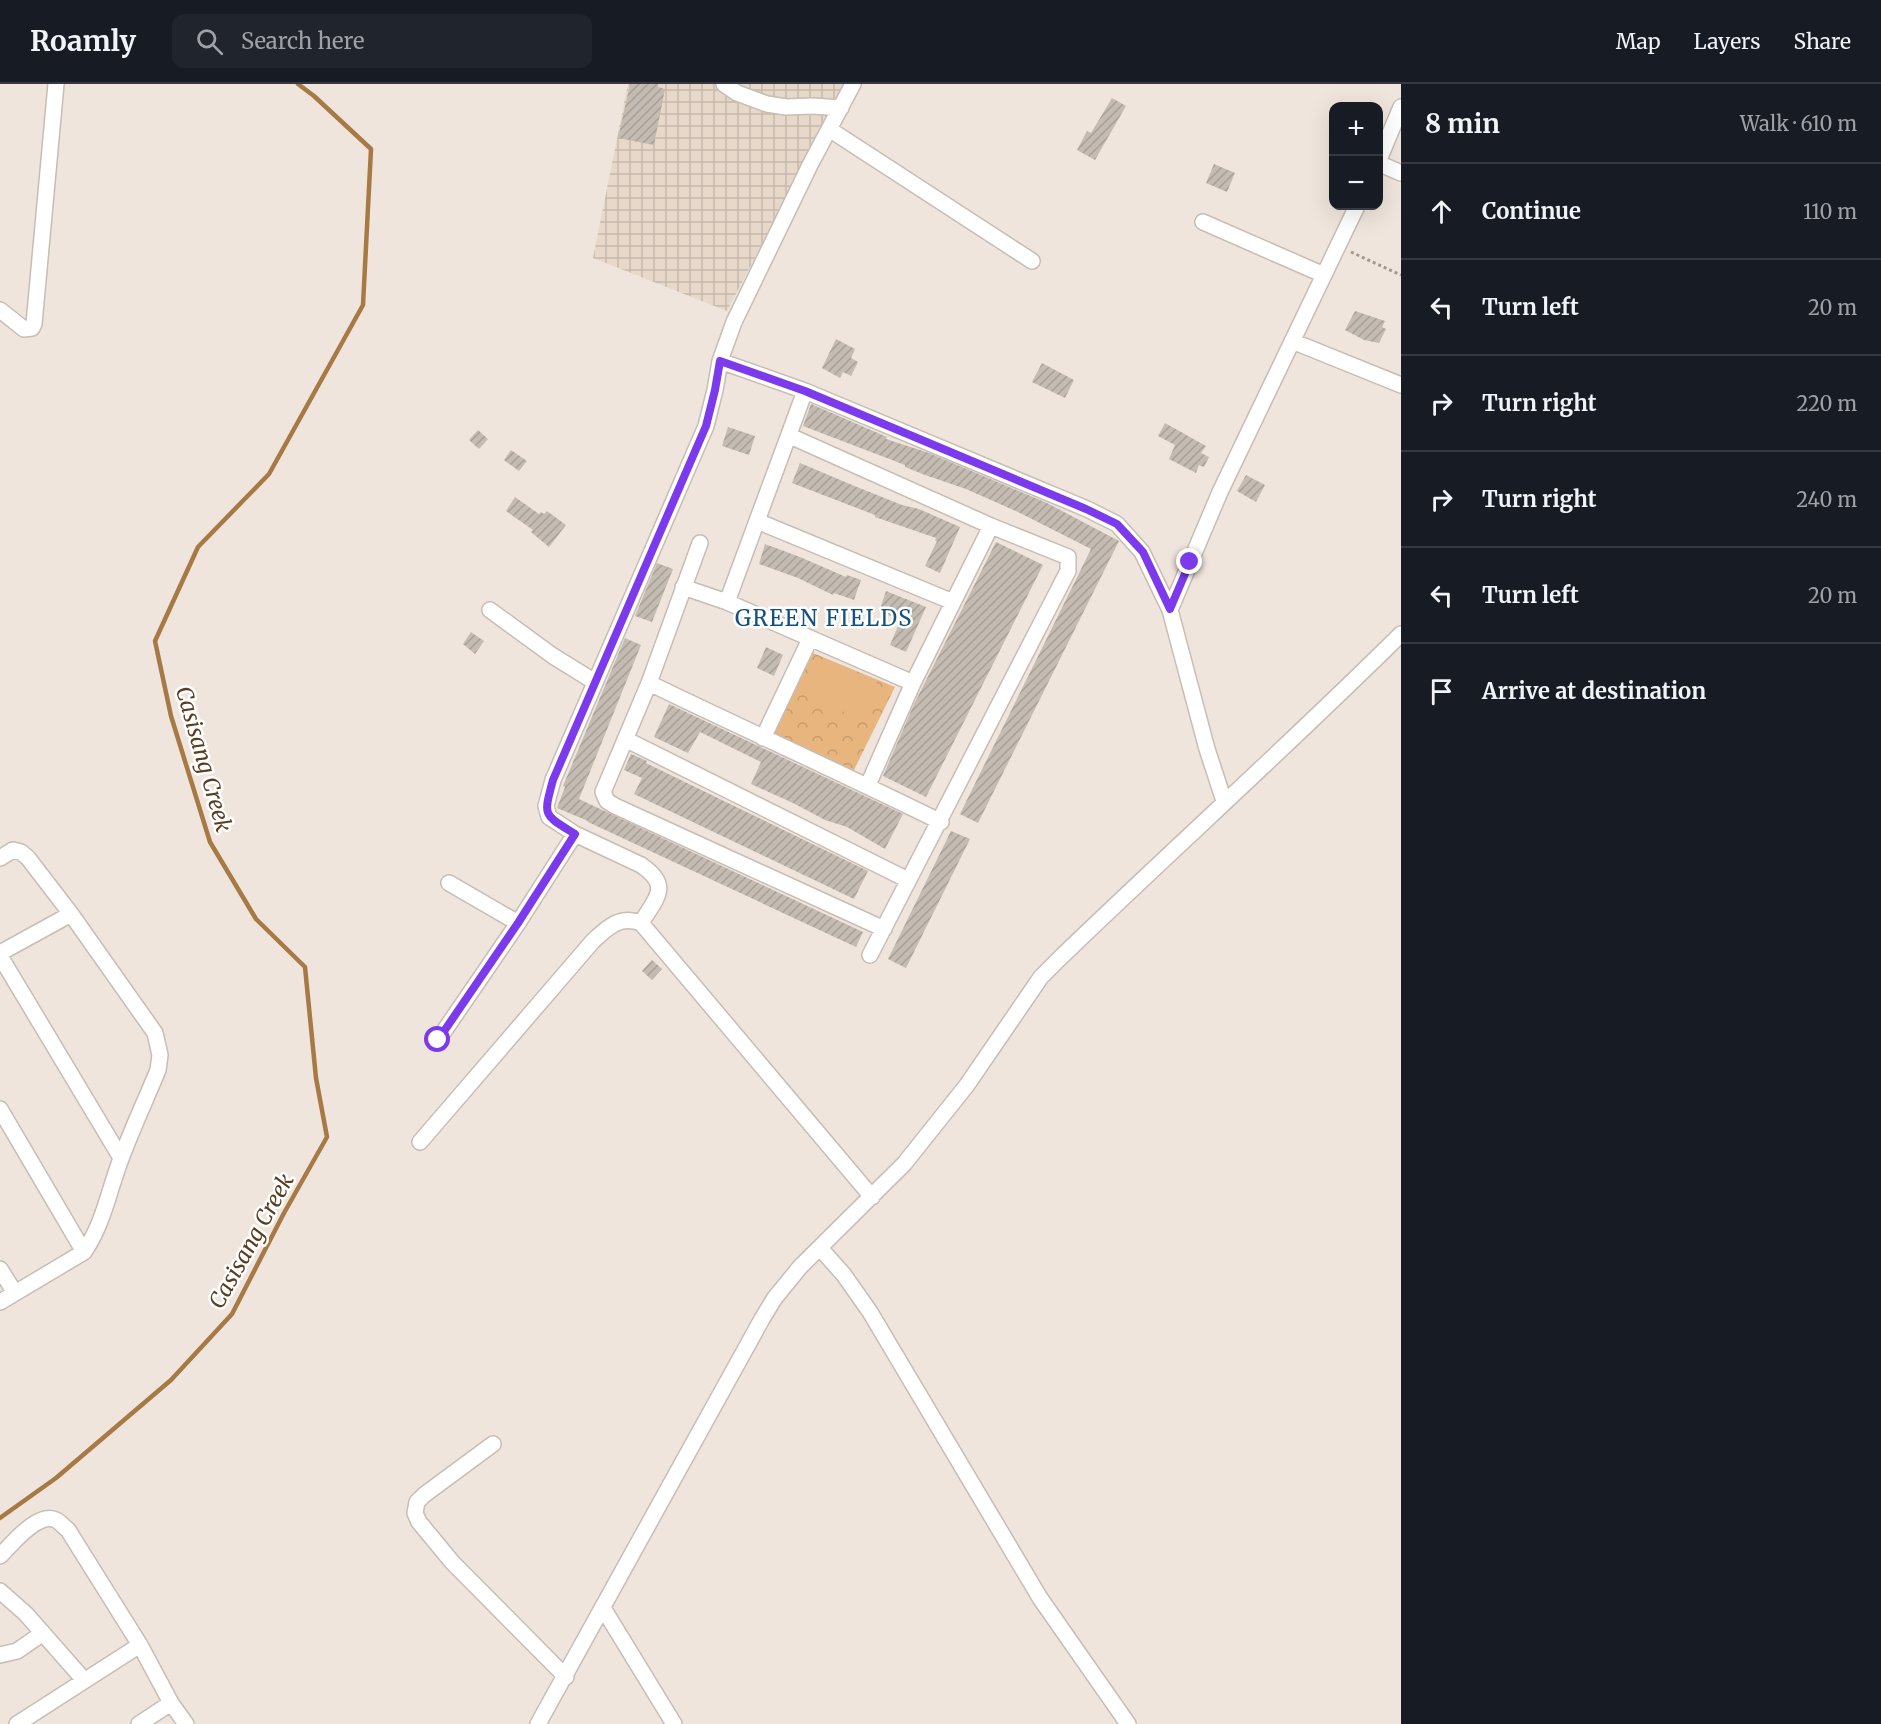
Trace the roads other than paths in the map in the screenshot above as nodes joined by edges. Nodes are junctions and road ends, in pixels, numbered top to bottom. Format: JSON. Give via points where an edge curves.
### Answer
{"nodes":[{"id":1,"x":56,"y":84,"type":"edge"},
{"id":2,"x":724,"y":84,"type":"edge"},
{"id":3,"x":853,"y":84,"type":"edge"},
{"id":4,"x":1401,"y":107,"type":"edge"},
{"id":5,"x":841,"y":108,"type":"junction"},
{"id":6,"x":829,"y":129,"type":"junction"},
{"id":7,"x":1381,"y":156,"type":"edge"},
{"id":8,"x":1383,"y":165,"type":"edge"},
{"id":9,"x":1401,"y":173,"type":"edge"},
{"id":10,"x":1356,"y":210,"type":"edge"},
{"id":11,"x":1203,"y":222,"type":"dead end"},
{"id":12,"x":1032,"y":261,"type":"dead end"},
{"id":13,"x":1324,"y":275,"type":"junction"},
{"id":14,"x":0,"y":310,"type":"edge"},
{"id":15,"x":1292,"y":341,"type":"junction"},
{"id":16,"x":720,"y":361,"type":"junction"},
{"id":17,"x":1401,"y":385,"type":"edge"},
{"id":18,"x":805,"y":391,"type":"junction"},
{"id":19,"x":790,"y":436,"type":"junction"},
{"id":20,"x":757,"y":521,"type":"junction"},
{"id":21,"x":991,"y":526,"type":"junction"},
{"id":22,"x":700,"y":543,"type":"dead end"},
{"id":23,"x":683,"y":587,"type":"junction"},
{"id":24,"x":727,"y":602,"type":"junction"},
{"id":25,"x":953,"y":602,"type":"junction"},
{"id":26,"x":1170,"y":609,"type":"junction"},
{"id":27,"x":490,"y":610,"type":"dead end"},
{"id":28,"x":1401,"y":634,"type":"edge"},
{"id":29,"x":810,"y":639,"type":"junction"},
{"id":30,"x":595,"y":682,"type":"junction"},
{"id":31,"x":649,"y":683,"type":"junction"},
{"id":32,"x":913,"y":683,"type":"junction"},
{"id":33,"x":763,"y":738,"type":"junction"},
{"id":34,"x":625,"y":739,"type":"junction"},
{"id":35,"x":868,"y":785,"type":"junction"},
{"id":36,"x":1224,"y":801,"type":"junction"},
{"id":37,"x":941,"y":822,"type":"junction"},
{"id":38,"x":575,"y":834,"type":"junction"},
{"id":39,"x":0,"y":858,"type":"edge"},
{"id":40,"x":908,"y":880,"type":"junction"},
{"id":41,"x":449,"y":883,"type":"dead end"},
{"id":42,"x":71,"y":914,"type":"junction"},
{"id":43,"x":518,"y":923,"type":"junction"},
{"id":44,"x":641,"y":923,"type":"junction"},
{"id":45,"x":884,"y":929,"type":"junction"},
{"id":46,"x":0,"y":955,"type":"edge"},
{"id":47,"x":870,"y":955,"type":"dead end"},
{"id":48,"x":438,"y":1040,"type":"dead end"},
{"id":49,"x":0,"y":1109,"type":"edge"},
{"id":50,"x":420,"y":1142,"type":"dead end"},
{"id":51,"x":121,"y":1158,"type":"junction"},
{"id":52,"x":872,"y":1197,"type":"junction"},
{"id":53,"x":820,"y":1248,"type":"junction"},
{"id":54,"x":84,"y":1252,"type":"junction"},
{"id":55,"x":0,"y":1269,"type":"edge"},
{"id":56,"x":15,"y":1293,"type":"junction"},
{"id":57,"x":0,"y":1302,"type":"edge"},
{"id":58,"x":493,"y":1444,"type":"dead end"},
{"id":59,"x":0,"y":1556,"type":"edge"},
{"id":60,"x":0,"y":1591,"type":"edge"},
{"id":61,"x":603,"y":1608,"type":"junction"},
{"id":62,"x":43,"y":1633,"type":"junction"},
{"id":63,"x":140,"y":1645,"type":"junction"},
{"id":64,"x":0,"y":1655,"type":"edge"},
{"id":65,"x":566,"y":1677,"type":"junction"},
{"id":66,"x":84,"y":1680,"type":"junction"},
{"id":67,"x":171,"y":1703,"type":"junction"},
{"id":68,"x":17,"y":1724,"type":"edge"},
{"id":69,"x":139,"y":1724,"type":"edge"},
{"id":70,"x":186,"y":1724,"type":"edge"},
{"id":71,"x":538,"y":1724,"type":"edge"},
{"id":72,"x":674,"y":1724,"type":"edge"},
{"id":73,"x":1128,"y":1724,"type":"edge"}],
"edges":[{"from":1,"to":14,"type":"street","via":[[34,324],[24,329]]},
{"from":2,"to":5,"type":"street","via":[[767,104]]},
{"from":3,"to":5,"type":"street"},
{"from":4,"to":7,"type":"street"},
{"from":5,"to":6,"type":"street"},
{"from":6,"to":12,"type":"street"},
{"from":6,"to":16,"type":"street","via":[[752,283]]},
{"from":8,"to":9,"type":"street"},
{"from":10,"to":13,"type":"street"},
{"from":11,"to":13,"type":"street"},
{"from":13,"to":15,"type":"street"},
{"from":15,"to":17,"type":"street"},
{"from":15,"to":26,"type":"street"},
{"from":16,"to":18,"type":"street"},
{"from":16,"to":30,"type":"street","via":[[706,426]]},
{"from":18,"to":19,"type":"street"},
{"from":18,"to":26,"type":"street","via":[[1117,524],[1143,552]]},
{"from":19,"to":20,"type":"street"},
{"from":19,"to":21,"type":"street"},
{"from":20,"to":24,"type":"street"},
{"from":20,"to":25,"type":"street"},
{"from":21,"to":25,"type":"street"},
{"from":21,"to":37,"type":"street","via":[[1068,558],[1068,571]]},
{"from":22,"to":23,"type":"street"},
{"from":23,"to":24,"type":"street"},
{"from":23,"to":31,"type":"street"},
{"from":24,"to":29,"type":"street"},
{"from":25,"to":32,"type":"street"},
{"from":26,"to":36,"type":"street"},
{"from":27,"to":30,"type":"street","via":[[553,657]]},
{"from":28,"to":36,"type":"street"},
{"from":29,"to":32,"type":"street"},
{"from":29,"to":33,"type":"street"},
{"from":30,"to":38,"type":"street","via":[[553,780],[546,806],[549,817]]},
{"from":31,"to":33,"type":"street"},
{"from":31,"to":34,"type":"street"},
{"from":32,"to":35,"type":"street"},
{"from":33,"to":35,"type":"street"},
{"from":34,"to":40,"type":"street"},
{"from":34,"to":45,"type":"street","via":[[603,792],[607,801]]},
{"from":35,"to":37,"type":"street"},
{"from":36,"to":52,"type":"street","via":[[1041,977],[967,1084],[904,1164]]},
{"from":37,"to":40,"type":"street"},
{"from":38,"to":43,"type":"street"},
{"from":38,"to":44,"type":"street","via":[[641,865],[656,878],[660,893]]},
{"from":39,"to":42,"type":"street","via":[[13,850],[21,852]]},
{"from":40,"to":45,"type":"street"},
{"from":41,"to":43,"type":"street"},
{"from":42,"to":46,"type":"street"},
{"from":42,"to":51,"type":"street","via":[[155,1033],[158,1043],[158,1070]]},
{"from":43,"to":48,"type":"street"},
{"from":44,"to":50,"type":"street","via":[[623,920],[593,941]]},
{"from":44,"to":52,"type":"street"},
{"from":45,"to":47,"type":"street"},
{"from":46,"to":51,"type":"street"},
{"from":49,"to":54,"type":"street"},
{"from":51,"to":54,"type":"street","via":[[100,1226]]},
{"from":52,"to":53,"type":"street"},
{"from":53,"to":61,"type":"street","via":[[786,1283],[762,1319]]},
{"from":53,"to":73,"type":"street","via":[[870,1312],[1040,1598]]},
{"from":54,"to":56,"type":"street"},
{"from":55,"to":56,"type":"street"},
{"from":56,"to":57,"type":"street"},
{"from":58,"to":65,"type":"street","via":[[424,1495],[415,1512],[452,1562]]},
{"from":59,"to":63,"type":"street","via":[[30,1527],[45,1518],[56,1520],[68,1530]]},
{"from":60,"to":62,"type":"street"},
{"from":61,"to":65,"type":"street"},
{"from":61,"to":72,"type":"street"},
{"from":62,"to":64,"type":"street","via":[[17,1651]]},
{"from":62,"to":66,"type":"street"},
{"from":63,"to":66,"type":"street"},
{"from":63,"to":67,"type":"street"},
{"from":65,"to":71,"type":"street"},
{"from":66,"to":68,"type":"street"},
{"from":67,"to":69,"type":"street"},
{"from":67,"to":70,"type":"street"}]}
